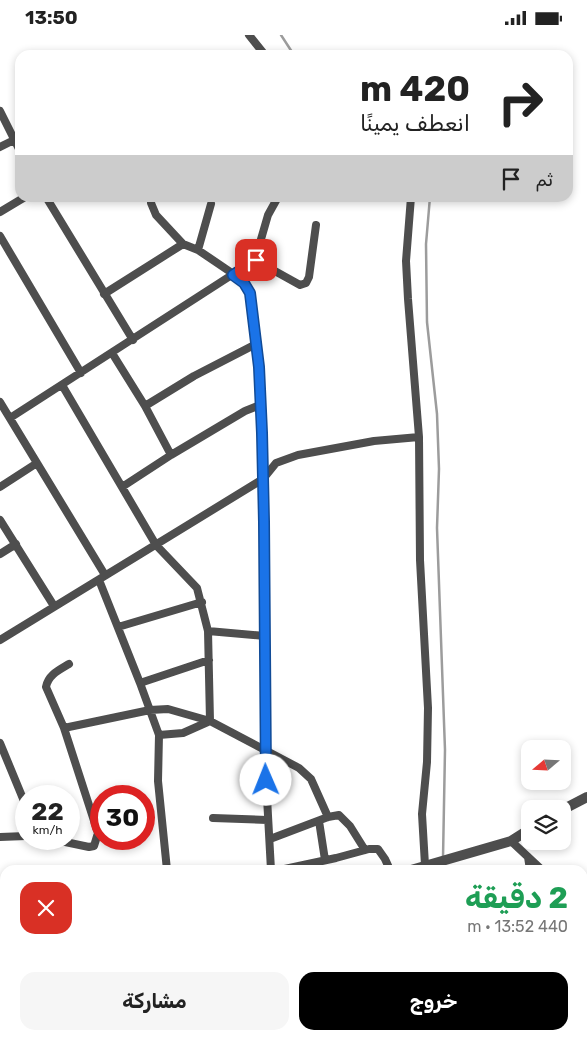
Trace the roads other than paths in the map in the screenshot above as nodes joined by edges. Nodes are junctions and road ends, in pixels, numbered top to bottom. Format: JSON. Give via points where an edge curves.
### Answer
{"nodes":[{"id":1,"x":249,"y":35,"type":"edge"},
{"id":2,"x":261,"y":50,"type":"edge"},
{"id":3,"x":0,"y":111,"type":"edge"},
{"id":4,"x":15,"y":137,"type":"edge"},
{"id":5,"x":15,"y":141,"type":"edge"},
{"id":6,"x":0,"y":147,"type":"edge"},
{"id":7,"x":17,"y":202,"type":"edge"},
{"id":8,"x":49,"y":202,"type":"edge"},
{"id":9,"x":151,"y":202,"type":"edge"},
{"id":10,"x":275,"y":202,"type":"edge"},
{"id":11,"x":411,"y":202,"type":"edge"},
{"id":12,"x":211,"y":204,"type":"dead end"},
{"id":13,"x":0,"y":212,"type":"edge"},
{"id":14,"x":316,"y":225,"type":"dead end"},
{"id":15,"x":0,"y":236,"type":"edge"},
{"id":16,"x":183,"y":244,"type":"junction"},
{"id":17,"x":198,"y":250,"type":"junction"},
{"id":18,"x":256,"y":260,"type":"junction"},
{"id":19,"x":233,"y":275,"type":"junction"},
{"id":20,"x":104,"y":294,"type":"junction"},
{"id":21,"x":132,"y":340,"type":"junction"},
{"id":22,"x":256,"y":344,"type":"junction"},
{"id":23,"x":112,"y":353,"type":"junction"},
{"id":24,"x":81,"y":373,"type":"junction"},
{"id":25,"x":62,"y":385,"type":"junction"},
{"id":26,"x":0,"y":402,"type":"edge"},
{"id":27,"x":145,"y":405,"type":"junction"},
{"id":28,"x":260,"y":405,"type":"junction"},
{"id":29,"x":10,"y":418,"type":"junction"},
{"id":30,"x":419,"y":437,"type":"junction"},
{"id":31,"x":171,"y":455,"type":"junction"},
{"id":32,"x":38,"y":463,"type":"junction"},
{"id":33,"x":263,"y":479,"type":"junction"},
{"id":34,"x":0,"y":487,"type":"edge"},
{"id":35,"x":122,"y":487,"type":"junction"},
{"id":36,"x":0,"y":520,"type":"edge"},
{"id":37,"x":16,"y":544,"type":"junction"},
{"id":38,"x":156,"y":545,"type":"junction"},
{"id":39,"x":0,"y":554,"type":"edge"},
{"id":40,"x":102,"y":577,"type":"junction"},
{"id":41,"x":202,"y":602,"type":"junction"},
{"id":42,"x":54,"y":606,"type":"junction"},
{"id":43,"x":118,"y":627,"type":"junction"},
{"id":44,"x":208,"y":631,"type":"junction"},
{"id":45,"x":265,"y":636,"type":"junction"},
{"id":46,"x":0,"y":640,"type":"edge"},
{"id":47,"x":209,"y":659,"type":"junction"},
{"id":48,"x":69,"y":664,"type":"dead end"},
{"id":49,"x":140,"y":683,"type":"junction"},
{"id":50,"x":150,"y":709,"type":"junction"},
{"id":51,"x":210,"y":721,"type":"junction"},
{"id":52,"x":64,"y":728,"type":"junction"},
{"id":53,"x":159,"y":735,"type":"junction"},
{"id":54,"x":0,"y":743,"type":"edge"},
{"id":55,"x":265,"y":749,"type":"junction"},
{"id":56,"x":17,"y":785,"type":"edge"},
{"id":57,"x":587,"y":797,"type":"edge"},
{"id":58,"x":571,"y":805,"type":"edge"},
{"id":59,"x":328,"y":817,"type":"junction"},
{"id":60,"x":213,"y":818,"type":"dead end"},
{"id":61,"x":267,"y":820,"type":"junction"},
{"id":62,"x":319,"y":821,"type":"junction"},
{"id":63,"x":521,"y":835,"type":"edge"},
{"id":64,"x":15,"y":836,"type":"edge"},
{"id":65,"x":0,"y":837,"type":"edge"},
{"id":66,"x":270,"y":839,"type":"junction"},
{"id":67,"x":511,"y":841,"type":"junction"},
{"id":68,"x":80,"y":845,"type":"edge"},
{"id":69,"x":365,"y":850,"type":"junction"},
{"id":70,"x":528,"y":857,"type":"junction"},
{"id":71,"x":325,"y":860,"type":"junction"},
{"id":72,"x":166,"y":865,"type":"edge"},
{"id":73,"x":270,"y":865,"type":"edge"},
{"id":74,"x":302,"y":865,"type":"edge"},
{"id":75,"x":388,"y":865,"type":"edge"},
{"id":76,"x":422,"y":865,"type":"edge"},
{"id":77,"x":428,"y":865,"type":"edge"},
{"id":78,"x":529,"y":865,"type":"edge"},
{"id":79,"x":537,"y":865,"type":"edge"}],
"edges":[{"from":1,"to":2,"type":"street"},
{"from":3,"to":4,"type":"street"},
{"from":5,"to":6,"type":"street"},
{"from":7,"to":13,"type":"street"},
{"from":8,"to":20,"type":"street"},
{"from":9,"to":16,"type":"street","via":[[156,215]]},
{"from":10,"to":18,"type":"street","via":[[268,215]]},
{"from":11,"to":30,"type":"street","via":[[406,261]]},
{"from":12,"to":17,"type":"street"},
{"from":14,"to":18,"type":"street","via":[[310,277],[306,283],[300,285],[291,281]]},
{"from":15,"to":24,"type":"street"},
{"from":16,"to":17,"type":"street"},
{"from":16,"to":20,"type":"street"},
{"from":17,"to":19,"type":"street"},
{"from":18,"to":19,"type":"street"},
{"from":19,"to":21,"type":"street"},
{"from":19,"to":22,"type":"street","via":[[244,283],[250,293]]},
{"from":20,"to":21,"type":"street"},
{"from":21,"to":23,"type":"street"},
{"from":22,"to":27,"type":"street"},
{"from":22,"to":28,"type":"street"},
{"from":23,"to":24,"type":"street"},
{"from":23,"to":27,"type":"street"},
{"from":24,"to":25,"type":"street"},
{"from":25,"to":29,"type":"street"},
{"from":25,"to":35,"type":"street"},
{"from":26,"to":29,"type":"street"},
{"from":27,"to":31,"type":"street"},
{"from":28,"to":31,"type":"street"},
{"from":28,"to":33,"type":"street"},
{"from":29,"to":32,"type":"street"},
{"from":30,"to":33,"type":"street","via":[[374,441],[298,455],[276,463]]},
{"from":30,"to":76,"type":"street","via":[[420,560],[428,708]]},
{"from":31,"to":35,"type":"street"},
{"from":32,"to":34,"type":"street"},
{"from":32,"to":40,"type":"street"},
{"from":33,"to":38,"type":"street"},
{"from":33,"to":45,"type":"street"},
{"from":35,"to":38,"type":"street"},
{"from":36,"to":37,"type":"street"},
{"from":37,"to":39,"type":"street"},
{"from":37,"to":42,"type":"street"},
{"from":38,"to":40,"type":"street"},
{"from":38,"to":41,"type":"street","via":[[198,588]]},
{"from":40,"to":42,"type":"street"},
{"from":40,"to":43,"type":"street"},
{"from":41,"to":43,"type":"street"},
{"from":41,"to":44,"type":"street"},
{"from":42,"to":46,"type":"street"},
{"from":43,"to":49,"type":"street"},
{"from":44,"to":45,"type":"street"},
{"from":44,"to":47,"type":"street"},
{"from":45,"to":55,"type":"street"},
{"from":47,"to":49,"type":"street"},
{"from":47,"to":51,"type":"street"},
{"from":48,"to":52,"type":"street","via":[[51,676],[46,687]]},
{"from":49,"to":50,"type":"street"},
{"from":50,"to":51,"type":"street","via":[[168,709]]},
{"from":50,"to":52,"type":"street"},
{"from":50,"to":53,"type":"street"},
{"from":51,"to":53,"type":"street","via":[[183,733]]},
{"from":51,"to":55,"type":"street"},
{"from":52,"to":68,"type":"street","via":[[98,833],[94,846]]},
{"from":53,"to":72,"type":"street","via":[[158,781]]},
{"from":54,"to":56,"type":"street"},
{"from":55,"to":59,"type":"street","via":[[299,768],[311,779]]},
{"from":55,"to":61,"type":"street"},
{"from":57,"to":58,"type":"street"},
{"from":59,"to":62,"type":"street"},
{"from":59,"to":69,"type":"street","via":[[339,815],[344,819]]},
{"from":60,"to":61,"type":"street"},
{"from":61,"to":66,"type":"street"},
{"from":62,"to":66,"type":"street"},
{"from":62,"to":71,"type":"street"},
{"from":63,"to":67,"type":"street"},
{"from":64,"to":65,"type":"street"},
{"from":66,"to":73,"type":"street"},
{"from":67,"to":70,"type":"street"},
{"from":67,"to":77,"type":"street"},
{"from":69,"to":71,"type":"street"},
{"from":69,"to":75,"type":"street","via":[[378,849]]},
{"from":70,"to":78,"type":"street"},
{"from":70,"to":79,"type":"street"},
{"from":71,"to":74,"type":"street"}]}
